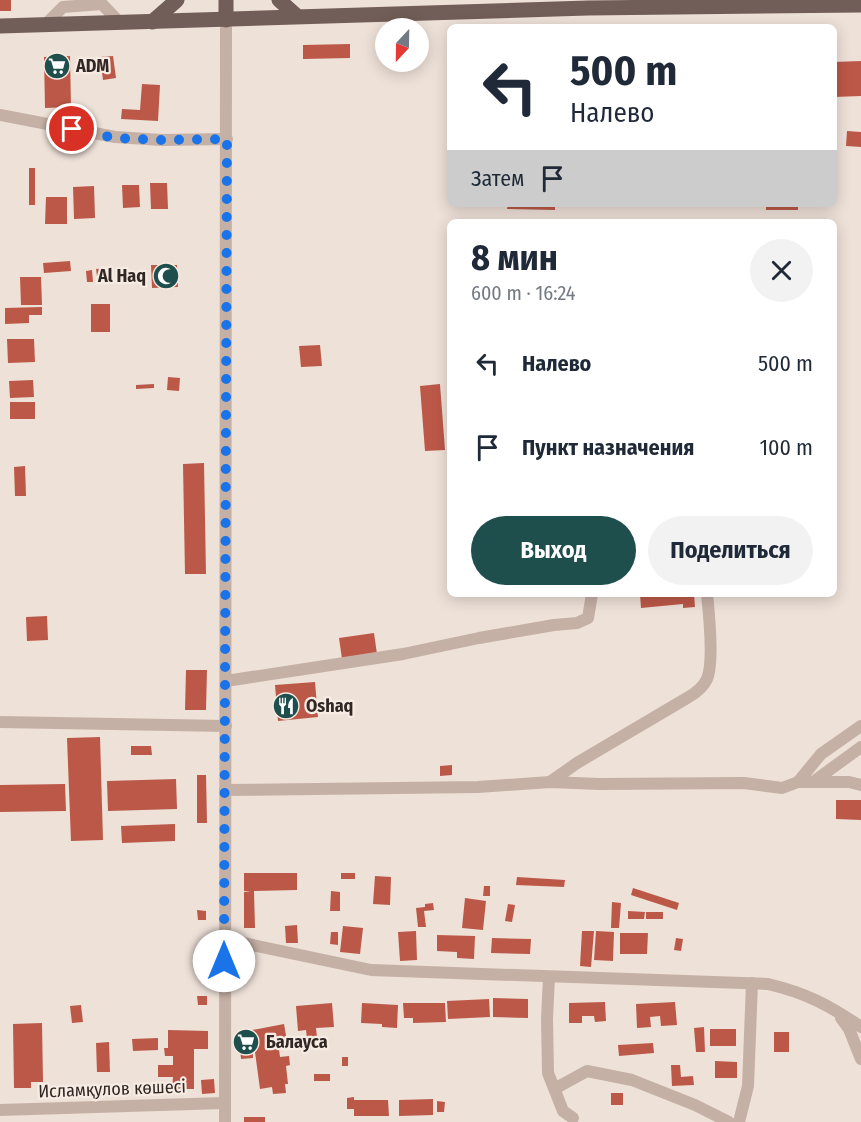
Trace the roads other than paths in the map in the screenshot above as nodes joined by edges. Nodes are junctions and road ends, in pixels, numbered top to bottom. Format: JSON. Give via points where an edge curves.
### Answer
{"nodes":[{"id":1,"x":177,"y":0,"type":"edge"},
{"id":2,"x":226,"y":0,"type":"edge"},
{"id":3,"x":279,"y":0,"type":"edge"},
{"id":4,"x":861,"y":5,"type":"edge"},
{"id":5,"x":297,"y":16,"type":"junction"},
{"id":6,"x":226,"y":20,"type":"junction"},
{"id":7,"x":152,"y":22,"type":"junction"},
{"id":8,"x":0,"y":26,"type":"edge"},
{"id":9,"x":0,"y":115,"type":"edge"},
{"id":10,"x":227,"y":139,"type":"junction"},
{"id":11,"x":592,"y":597,"type":"edge"},
{"id":12,"x":707,"y":597,"type":"edge"},
{"id":13,"x":226,"y":681,"type":"junction"},
{"id":14,"x":0,"y":722,"type":"edge"},
{"id":15,"x":226,"y":726,"type":"junction"},
{"id":16,"x":861,"y":726,"type":"edge"},
{"id":17,"x":861,"y":747,"type":"edge"},
{"id":18,"x":550,"y":782,"type":"junction"},
{"id":19,"x":798,"y":782,"type":"junction"},
{"id":20,"x":813,"y":782,"type":"junction"},
{"id":21,"x":861,"y":785,"type":"edge"},
{"id":22,"x":225,"y":790,"type":"junction"},
{"id":23,"x":224,"y":939,"type":"junction"},
{"id":24,"x":549,"y":977,"type":"junction"},
{"id":25,"x":752,"y":983,"type":"junction"},
{"id":26,"x":832,"y":1008,"type":"junction"},
{"id":27,"x":861,"y":1027,"type":"edge"},
{"id":28,"x":861,"y":1059,"type":"edge"},
{"id":29,"x":556,"y":1088,"type":"junction"},
{"id":30,"x":224,"y":1103,"type":"junction"},
{"id":31,"x":0,"y":1110,"type":"edge"},
{"id":32,"x":573,"y":1118,"type":"dead end"},
{"id":33,"x":225,"y":1122,"type":"edge"},
{"id":34,"x":729,"y":1122,"type":"edge"},
{"id":35,"x":739,"y":1122,"type":"edge"}],
"edges":[{"from":1,"to":7,"type":"main road"},
{"from":2,"to":6,"type":"main road"},
{"from":3,"to":5,"type":"main road"},
{"from":4,"to":5,"type":"main road"},
{"from":5,"to":6,"type":"main road"},
{"from":6,"to":7,"type":"main road"},
{"from":6,"to":10,"type":"street"},
{"from":7,"to":8,"type":"main road"},
{"from":9,"to":10,"type":"street","via":[[115,138]]},
{"from":10,"to":13,"type":"street"},
{"from":11,"to":13,"type":"street","via":[[588,618],[577,623]]},
{"from":12,"to":18,"type":"street","via":[[711,665],[701,688]]},
{"from":13,"to":15,"type":"street"},
{"from":14,"to":15,"type":"street"},
{"from":15,"to":22,"type":"street"},
{"from":16,"to":19,"type":"street","via":[[821,754]]},
{"from":17,"to":20,"type":"street"},
{"from":18,"to":19,"type":"street","via":[[744,783],[782,788]]},
{"from":18,"to":22,"type":"street","via":[[478,787]]},
{"from":19,"to":20,"type":"street"},
{"from":20,"to":21,"type":"street"},
{"from":22,"to":23,"type":"street"},
{"from":23,"to":24,"type":"street","via":[[371,970]]},
{"from":23,"to":30,"type":"street"},
{"from":24,"to":25,"type":"street"},
{"from":24,"to":29,"type":"street","via":[[548,1073]]},
{"from":25,"to":26,"type":"street","via":[[798,992]]},
{"from":25,"to":35,"type":"street","via":[[748,1086]]},
{"from":26,"to":27,"type":"street"},
{"from":26,"to":28,"type":"street","via":[[849,1029]]},
{"from":29,"to":32,"type":"street","via":[[564,1111]]},
{"from":29,"to":34,"type":"street","via":[[587,1071],[632,1080]]},
{"from":30,"to":31,"type":"street","name":"Исламқулов көшесі"},
{"from":30,"to":33,"type":"street"}]}
